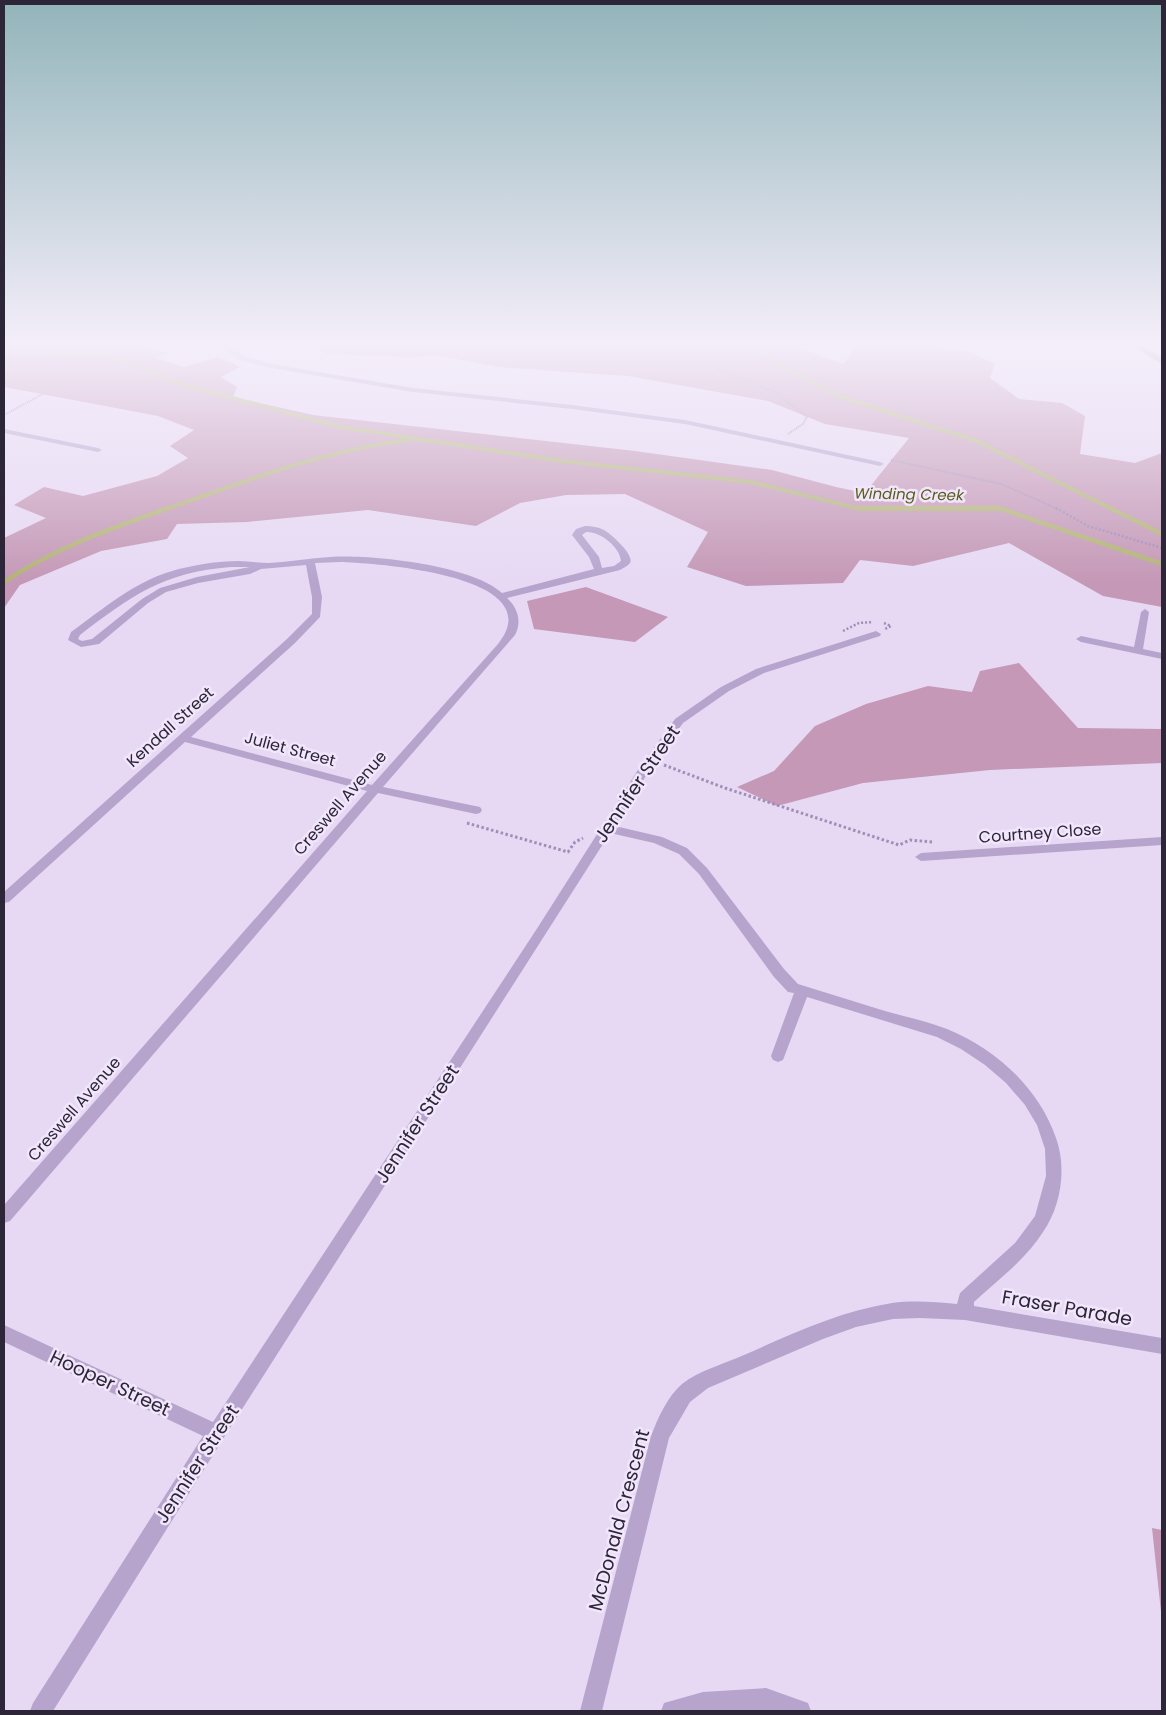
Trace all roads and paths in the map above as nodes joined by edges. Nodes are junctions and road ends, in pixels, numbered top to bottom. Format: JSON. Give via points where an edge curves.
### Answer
{"nodes":[{"id":1,"x":690,"y":423,"type":"edge"},
{"id":2,"x":804,"y":423,"type":"edge"},
{"id":3,"x":4,"y":431,"type":"edge"},
{"id":4,"x":786,"y":436,"type":"dead end"},
{"id":5,"x":98,"y":450,"type":"dead end"},
{"id":6,"x":888,"y":459,"type":"dead end"},
{"id":7,"x":880,"y":464,"type":"dead end"},
{"id":8,"x":1162,"y":548,"type":"edge"},
{"id":9,"x":310,"y":561,"type":"junction"},
{"id":10,"x":260,"y":566,"type":"junction"},
{"id":11,"x":599,"y":571,"type":"junction"},
{"id":12,"x":502,"y":596,"type":"junction"},
{"id":13,"x":1145,"y":612,"type":"dead end"},
{"id":14,"x":876,"y":634,"type":"dead end"},
{"id":15,"x":1081,"y":638,"type":"dead end"},
{"id":16,"x":1138,"y":651,"type":"junction"},
{"id":17,"x":1162,"y":656,"type":"edge"},
{"id":18,"x":182,"y":738,"type":"junction"},
{"id":19,"x":668,"y":759,"type":"dead end"},
{"id":20,"x":651,"y":760,"type":"junction"},
{"id":21,"x":664,"y":765,"type":"junction"},
{"id":22,"x":375,"y":789,"type":"junction"},
{"id":23,"x":476,"y":810,"type":"dead end"},
{"id":24,"x":461,"y":821,"type":"dead end"},
{"id":25,"x":607,"y":828,"type":"junction"},
{"id":26,"x":584,"y":837,"type":"dead end"},
{"id":27,"x":1162,"y":841,"type":"edge"},
{"id":28,"x":935,"y":843,"type":"dead end"},
{"id":29,"x":921,"y":857,"type":"dead end"},
{"id":30,"x":6,"y":894,"type":"edge"},
{"id":31,"x":802,"y":991,"type":"junction"},
{"id":32,"x":778,"y":1056,"type":"dead end"},
{"id":33,"x":4,"y":1216,"type":"edge"},
{"id":34,"x":965,"y":1312,"type":"junction"},
{"id":35,"x":4,"y":1332,"type":"edge"},
{"id":36,"x":1162,"y":1346,"type":"edge"},
{"id":37,"x":216,"y":1433,"type":"junction"},
{"id":38,"x":41,"y":1711,"type":"edge"},
{"id":39,"x":591,"y":1711,"type":"edge"},
{"id":40,"x":672,"y":1711,"type":"edge"},
{"id":41,"x":800,"y":1711,"type":"edge"}],
"edges":[{"from":1,"to":7,"type":"street"},
{"from":2,"to":4,"type":"path"},
{"from":3,"to":5,"type":"street"},
{"from":6,"to":8,"type":"path","via":[[1001,484],[1051,505],[1088,526]]},
{"from":9,"to":10,"type":"street"},
{"from":9,"to":12,"type":"street","via":[[370,560],[405,564],[450,573]]},
{"from":9,"to":18,"type":"street","name":"Kendall Street","via":[[317,615]]},
{"from":10,"to":10,"type":"street","via":[[163,590],[145,600],[95,642],[81,644],[73,640],[75,634],[98,617],[156,580],[193,569]]},
{"from":11,"to":11,"type":"street","via":[[594,557],[577,535],[581,530],[600,530],[626,557],[626,562],[617,568]]},
{"from":11,"to":12,"type":"street"},
{"from":12,"to":22,"type":"street","name":"Creswell Avenue","via":[[516,624],[510,636]]},
{"from":13,"to":16,"type":"lane"},
{"from":14,"to":20,"type":"street","name":"Jennifer Street","via":[[760,672],[725,689],[679,721]]},
{"from":15,"to":16,"type":"lane"},
{"from":16,"to":17,"type":"lane"},
{"from":18,"to":22,"type":"street","name":"Juliet Street"},
{"from":18,"to":30,"type":"street","name":"Kendall Street"},
{"from":19,"to":21,"type":"path"},
{"from":20,"to":21,"type":"path"},
{"from":20,"to":25,"type":"street","name":"Jennifer Street"},
{"from":21,"to":28,"type":"path","via":[[899,845],[915,839]]},
{"from":22,"to":23,"type":"street","name":"Juliet Street"},
{"from":22,"to":33,"type":"street","name":"Creswell Avenue"},
{"from":24,"to":26,"type":"path","via":[[568,852],[575,842]]},
{"from":25,"to":31,"type":"street","via":[[658,840],[683,851],[702,871],[779,973],[792,988]]},
{"from":25,"to":37,"type":"street","name":"Jennifer Street"},
{"from":27,"to":29,"type":"street","name":"Courtney Close"},
{"from":31,"to":32,"type":"street"},
{"from":31,"to":34,"type":"street","via":[[961,1041],[1014,1080],[1043,1121],[1051,1139],[1054,1164],[1054,1180],[1045,1210],[1038,1227],[966,1298]]},
{"from":34,"to":36,"type":"street","name":"Fraser Parade"},
{"from":34,"to":39,"type":"street","name":"McDonald Crescent","via":[[900,1311],[847,1321],[741,1365],[688,1392],[660,1436]]},
{"from":35,"to":37,"type":"street","name":"Hooper Street"},
{"from":37,"to":38,"type":"street","name":"Jennifer Street"},
{"from":40,"to":41,"type":"street","via":[[702,1703],[766,1699]]}]}
